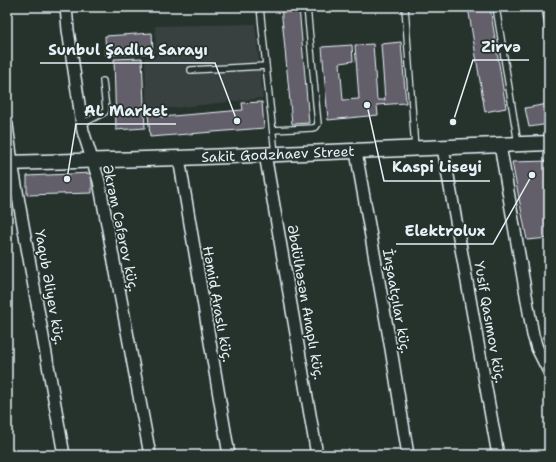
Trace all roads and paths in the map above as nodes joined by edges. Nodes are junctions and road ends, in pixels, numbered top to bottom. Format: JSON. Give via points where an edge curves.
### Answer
{"nodes":[{"id":1,"x":66,"y":7,"type":"edge"},
{"id":2,"x":260,"y":7,"type":"edge"},
{"id":3,"x":308,"y":7,"type":"edge"},
{"id":4,"x":405,"y":7,"type":"edge"},
{"id":5,"x":496,"y":7,"type":"edge"},
{"id":6,"x":545,"y":7,"type":"edge"},
{"id":7,"x":549,"y":30,"type":"edge"},
{"id":8,"x":266,"y":66,"type":"junction"},
{"id":9,"x":191,"y":70,"type":"dead end"},
{"id":10,"x":103,"y":81,"type":"dead end"},
{"id":11,"x":82,"y":124,"type":"junction"},
{"id":12,"x":7,"y":125,"type":"edge"},
{"id":13,"x":273,"y":130,"type":"junction"},
{"id":14,"x":549,"y":143,"type":"edge"},
{"id":15,"x":518,"y":144,"type":"junction"},
{"id":16,"x":500,"y":145,"type":"junction"},
{"id":17,"x":443,"y":148,"type":"junction"},
{"id":18,"x":415,"y":149,"type":"junction"},
{"id":19,"x":356,"y":152,"type":"junction"},
{"id":20,"x":270,"y":154,"type":"junction"},
{"id":21,"x":178,"y":158,"type":"junction"},
{"id":22,"x":92,"y":161,"type":"junction"},
{"id":23,"x":10,"y":163,"type":"edge"},
{"id":24,"x":549,"y":372,"type":"edge"},
{"id":25,"x":64,"y":455,"type":"edge"},
{"id":26,"x":150,"y":455,"type":"edge"},
{"id":27,"x":229,"y":455,"type":"edge"},
{"id":28,"x":317,"y":455,"type":"edge"},
{"id":29,"x":408,"y":455,"type":"edge"},
{"id":30,"x":498,"y":455,"type":"edge"}],
"edges":[{"from":1,"to":11,"type":"street","name":"Əkrəm Cəfərov küç."},
{"from":2,"to":8,"type":"lane"},
{"from":3,"to":13,"type":"lane","via":[[318,124],[313,128]]},
{"from":4,"to":18,"type":"lane"},
{"from":5,"to":15,"type":"lane"},
{"from":6,"to":7,"type":"lane"},
{"from":8,"to":9,"type":"lane"},
{"from":8,"to":13,"type":"lane"},
{"from":10,"to":11,"type":"lane","via":[[105,112]]},
{"from":11,"to":22,"type":"street","name":"Əkrəm Cəfərov küç."},
{"from":12,"to":23,"type":"street","name":"Yaqub Əliyev küç."},
{"from":13,"to":20,"type":"lane"},
{"from":14,"to":15,"type":"street","name":"Sakit Godzhaev Street"},
{"from":15,"to":16,"type":"street","name":"Sakit Godzhaev Street"},
{"from":16,"to":17,"type":"street","name":"Sakit Godzhaev Street"},
{"from":16,"to":24,"type":"street","via":[[533,335]]},
{"from":17,"to":18,"type":"street","name":"Sakit Godzhaev Street"},
{"from":17,"to":30,"type":"street","name":"Yusif Qasımov küç."},
{"from":18,"to":19,"type":"street","name":"Sakit Godzhaev Street"},
{"from":19,"to":20,"type":"street","name":"Sakit Godzhaev Street"},
{"from":19,"to":29,"type":"street","name":"İnşaatçılar küç."},
{"from":20,"to":21,"type":"street","name":"Sakit Godzhaev Street"},
{"from":20,"to":28,"type":"street","name":"Əbdülhəsən Anaplı küç."},
{"from":21,"to":22,"type":"street","name":"Sakit Godzhaev Street"},
{"from":21,"to":27,"type":"street","name":"Həmid Araslı küç."},
{"from":22,"to":23,"type":"street","name":"Sakit Godzhaev Street"},
{"from":22,"to":26,"type":"street","name":"Əkrəm Cəfərov küç.","via":[[99,181]]},
{"from":23,"to":25,"type":"street","name":"Yaqub Əliyev küç."}]}
